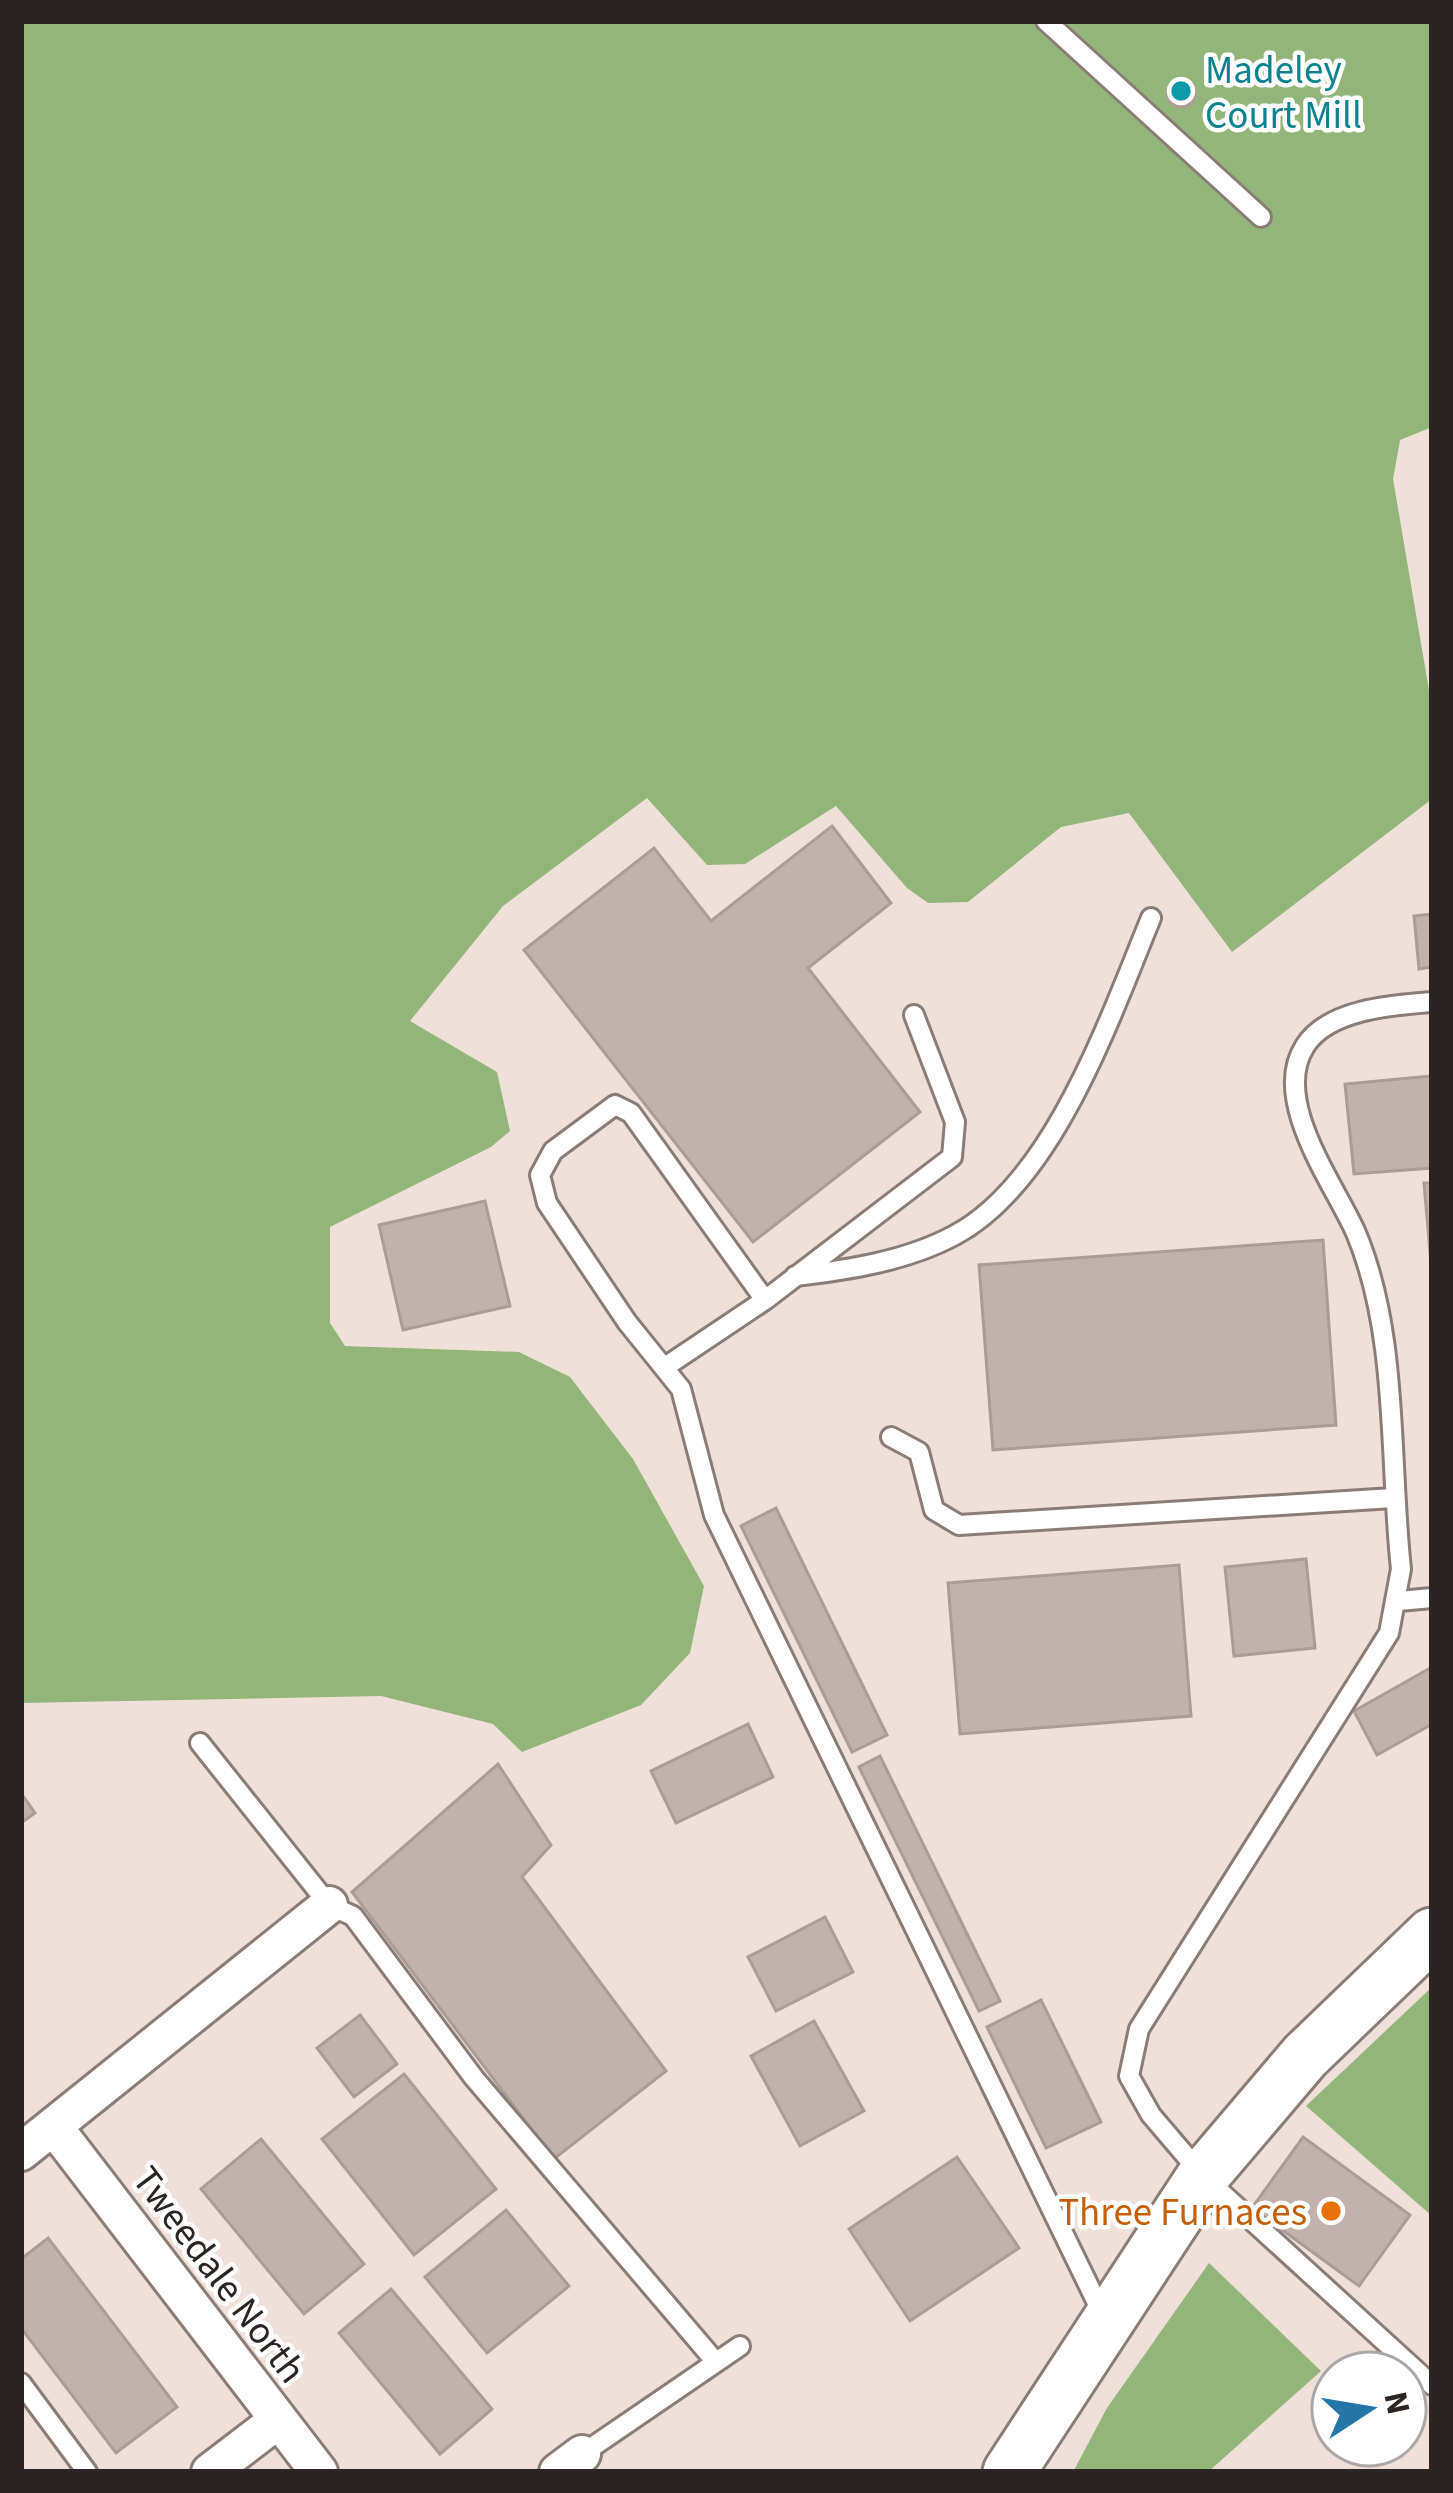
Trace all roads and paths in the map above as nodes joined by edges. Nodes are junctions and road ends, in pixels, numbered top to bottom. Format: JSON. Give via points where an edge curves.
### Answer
{"nodes":[{"id":1,"x":1046,"y":21,"type":"edge"},
{"id":2,"x":1261,"y":217,"type":"dead end"},
{"id":3,"x":1151,"y":918,"type":"dead end"},
{"id":4,"x":1432,"y":1002,"type":"edge"},
{"id":5,"x":914,"y":1015,"type":"dead end"},
{"id":6,"x":795,"y":1276,"type":"junction"},
{"id":7,"x":765,"y":1300,"type":"junction"},
{"id":8,"x":665,"y":1367,"type":"junction"},
{"id":9,"x":891,"y":1437,"type":"dead end"},
{"id":10,"x":1393,"y":1498,"type":"junction"},
{"id":11,"x":1432,"y":1598,"type":"edge"},
{"id":12,"x":1399,"y":1601,"type":"junction"},
{"id":13,"x":200,"y":1742,"type":"dead end"},
{"id":14,"x":329,"y":1905,"type":"junction"},
{"id":15,"x":1432,"y":1934,"type":"edge"},
{"id":16,"x":54,"y":2127,"type":"junction"},
{"id":17,"x":21,"y":2152,"type":"edge"},
{"id":18,"x":1203,"y":2176,"type":"junction"},
{"id":19,"x":1107,"y":2325,"type":"junction"},
{"id":20,"x":740,"y":2346,"type":"dead end"},
{"id":21,"x":715,"y":2361,"type":"junction"},
{"id":22,"x":21,"y":2383,"type":"edge"},
{"id":23,"x":1432,"y":2385,"type":"edge"},
{"id":24,"x":278,"y":2420,"type":"junction"},
{"id":25,"x":570,"y":2463,"type":"edge"},
{"id":26,"x":87,"y":2472,"type":"edge"},
{"id":27,"x":210,"y":2472,"type":"edge"},
{"id":28,"x":319,"y":2472,"type":"edge"},
{"id":29,"x":1009,"y":2472,"type":"edge"}],
"edges":[{"from":1,"to":2,"type":"lane"},
{"from":3,"to":6,"type":"lane","via":[[1100,1042],[1015,1188],[956,1234],[855,1269]]},
{"from":4,"to":10,"type":"lane","via":[[1362,1012],[1330,1026],[1305,1046],[1296,1085],[1301,1118],[1373,1282]]},
{"from":5,"to":6,"type":"lane","via":[[955,1122],[952,1156]]},
{"from":6,"to":7,"type":"lane"},
{"from":7,"to":8,"type":"lane"},
{"from":7,"to":8,"type":"lane","via":[[632,1113],[615,1105],[553,1150],[540,1175],[547,1203]]},
{"from":8,"to":19,"type":"lane","via":[[681,1389],[714,1515]]},
{"from":9,"to":10,"type":"lane","via":[[919,1452],[934,1510],[959,1525]]},
{"from":10,"to":12,"type":"lane"},
{"from":11,"to":12,"type":"lane"},
{"from":12,"to":18,"type":"lane","via":[[1389,1633],[1139,2029],[1129,2076],[1135,2095]]},
{"from":13,"to":14,"type":"lane"},
{"from":14,"to":16,"type":"street"},
{"from":14,"to":21,"type":"lane","via":[[353,1916],[474,2078]]},
{"from":15,"to":18,"type":"street","via":[[1305,2056]]},
{"from":16,"to":17,"type":"street"},
{"from":16,"to":24,"type":"street","name":"Tweedale North"},
{"from":18,"to":19,"type":"street"},
{"from":18,"to":23,"type":"lane"},
{"from":19,"to":29,"type":"street"},
{"from":20,"to":21,"type":"lane"},
{"from":21,"to":25,"type":"lane"},
{"from":22,"to":26,"type":"lane"},
{"from":24,"to":27,"type":"street"},
{"from":24,"to":28,"type":"street","name":"Tweedale North"}]}
